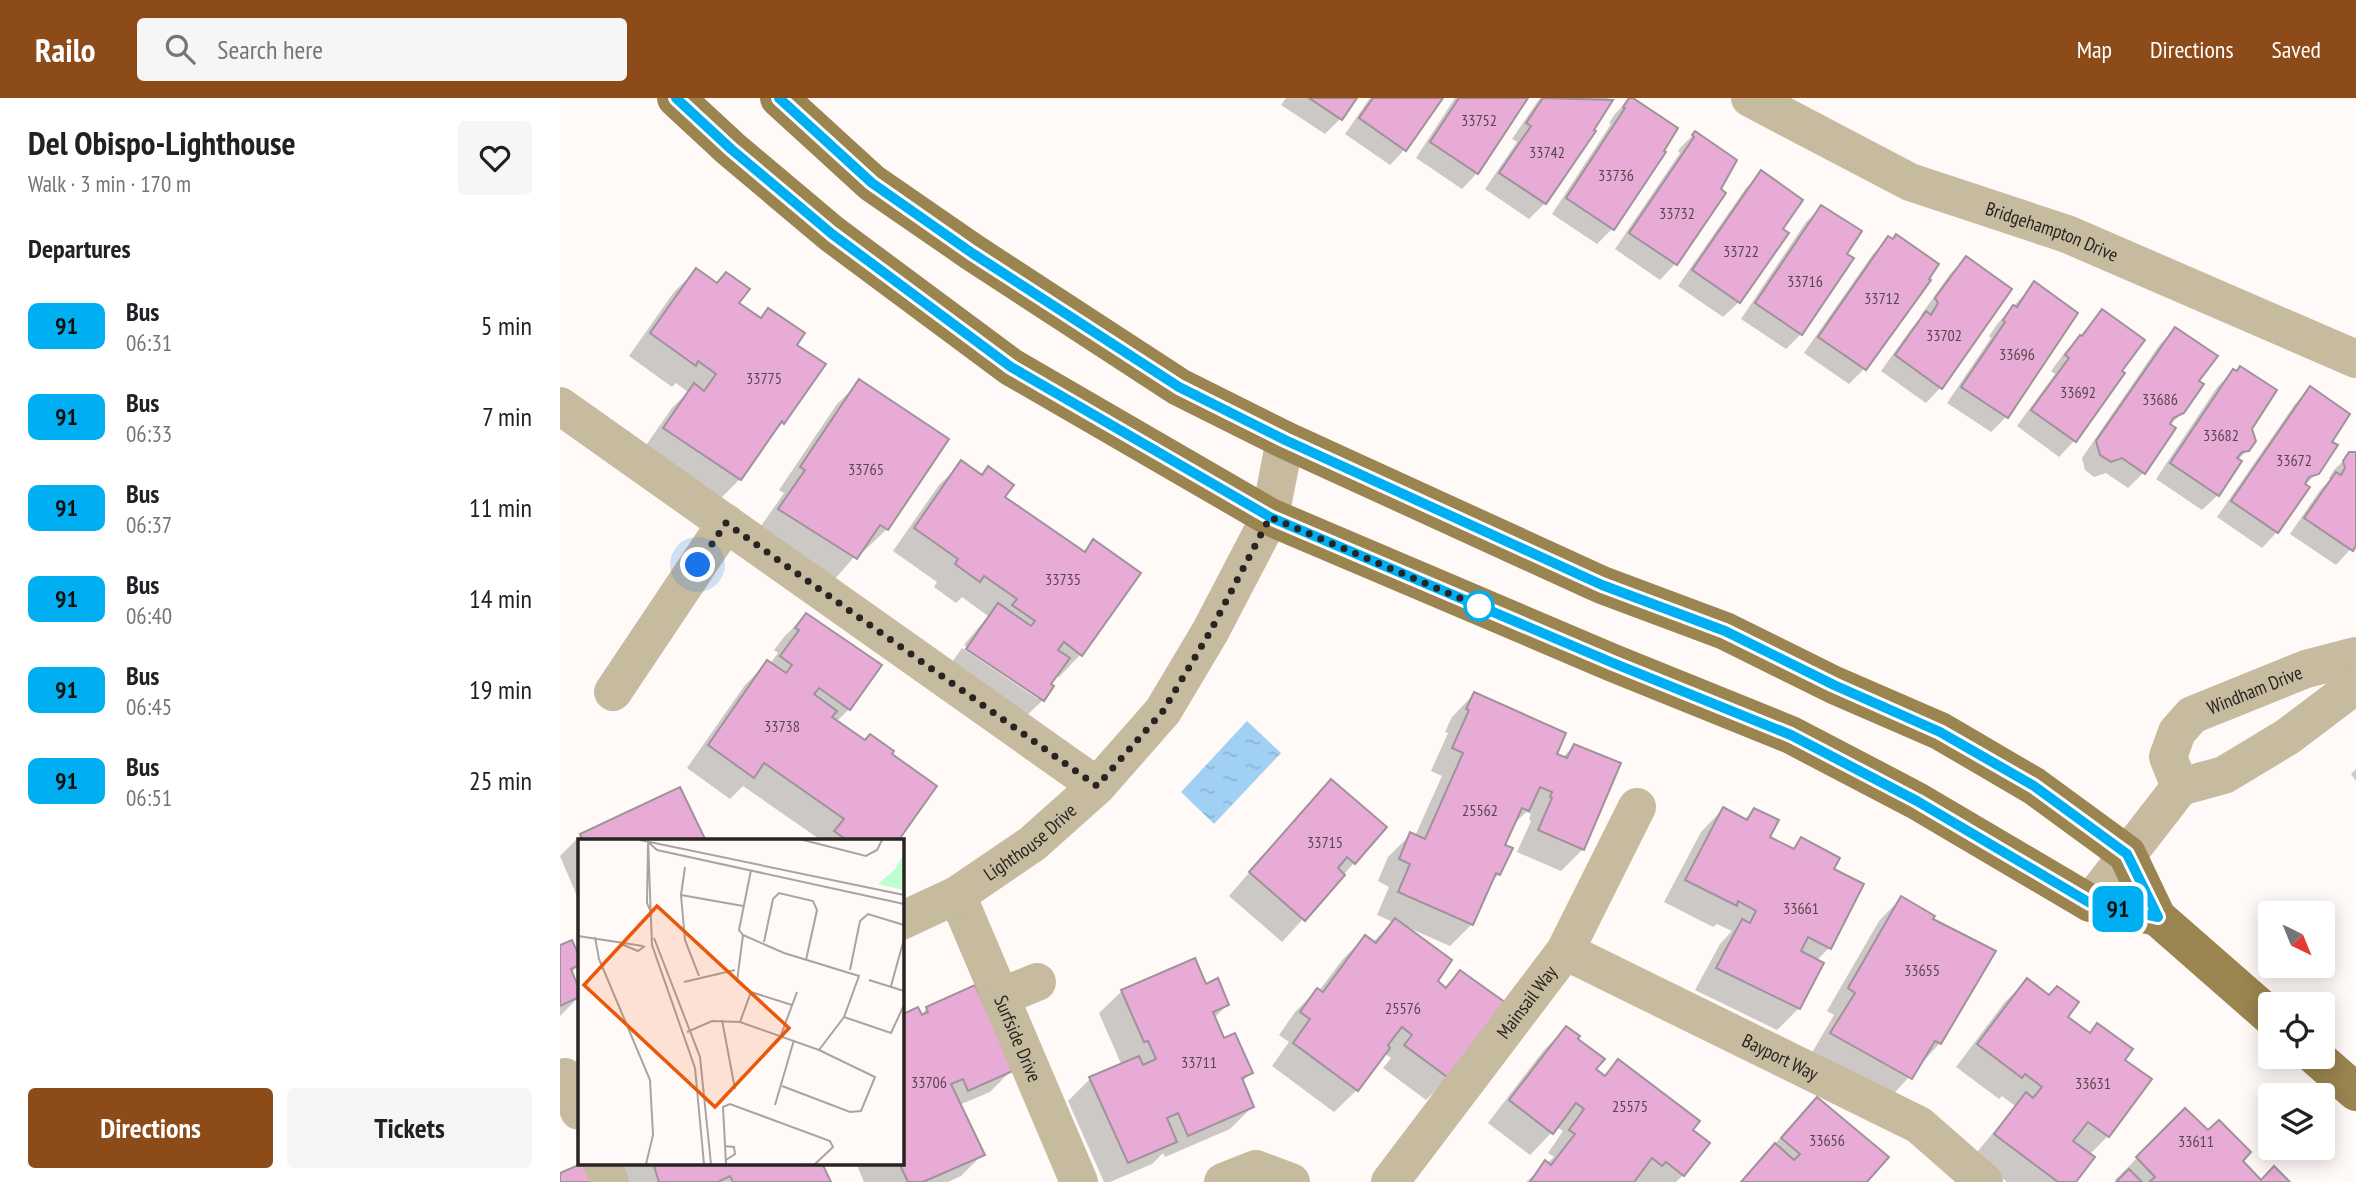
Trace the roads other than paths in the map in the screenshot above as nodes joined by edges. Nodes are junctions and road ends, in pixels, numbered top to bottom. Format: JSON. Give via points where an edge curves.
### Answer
{"nodes":[{"id":1,"x":676,"y":98,"type":"edge"},
{"id":2,"x":779,"y":98,"type":"edge"},
{"id":3,"x":1750,"y":98,"type":"edge"},
{"id":4,"x":2356,"y":359,"type":"edge"},
{"id":5,"x":560,"y":406,"type":"edge"},
{"id":6,"x":1285,"y":440,"type":"junction"},
{"id":7,"x":1270,"y":517,"type":"junction"},
{"id":8,"x":726,"y":523,"type":"junction"},
{"id":9,"x":2356,"y":656,"type":"edge"},
{"id":10,"x":2356,"y":685,"type":"edge"},
{"id":11,"x":614,"y":692,"type":"dead end"},
{"id":12,"x":1097,"y":786,"type":"junction"},
{"id":13,"x":2180,"y":787,"type":"junction"},
{"id":14,"x":1637,"y":807,"type":"dead end"},
{"id":15,"x":2127,"y":854,"type":"junction"},
{"id":16,"x":957,"y":895,"type":"junction"},
{"id":17,"x":2090,"y":903,"type":"junction"},
{"id":18,"x":2158,"y":917,"type":"junction"},
{"id":19,"x":903,"y":920,"type":"edge"},
{"id":20,"x":1565,"y":951,"type":"junction"},
{"id":21,"x":1038,"y":982,"type":"dead end"},
{"id":22,"x":1001,"y":997,"type":"junction"},
{"id":23,"x":2258,"y":1005,"type":"edge"},
{"id":24,"x":2330,"y":1069,"type":"edge"},
{"id":25,"x":2356,"y":1092,"type":"edge"},
{"id":26,"x":602,"y":1164,"type":"edge"},
{"id":27,"x":610,"y":1182,"type":"edge"},
{"id":28,"x":1079,"y":1182,"type":"edge"},
{"id":29,"x":1223,"y":1182,"type":"edge"},
{"id":30,"x":1291,"y":1182,"type":"edge"},
{"id":31,"x":1390,"y":1182,"type":"edge"},
{"id":32,"x":1984,"y":1182,"type":"edge"}],
"edges":[{"from":1,"to":7,"type":"main road","via":[[832,234],[1011,367]]},
{"from":2,"to":6,"type":"main road","via":[[872,183],[972,253],[1179,387]]},
{"from":3,"to":4,"type":"street","name":"Bridgehampton Drive","via":[[1910,182],[2067,234]]},
{"from":5,"to":8,"type":"street"},
{"from":6,"to":7,"type":"street","name":"Lighthouse Drive"},
{"from":6,"to":15,"type":"main road","via":[[1602,585],[1725,631],[1940,732],[2034,786]]},
{"from":7,"to":12,"type":"street","name":"Lighthouse Drive","via":[[1163,711]]},
{"from":7,"to":17,"type":"main road","via":[[1791,735],[1917,801]]},
{"from":8,"to":11,"type":"street"},
{"from":8,"to":12,"type":"street"},
{"from":9,"to":13,"type":"street","name":"Windham Drive","via":[[2306,670],[2192,715],[2176,732],[2168,757]]},
{"from":10,"to":13,"type":"street","via":[[2287,737],[2224,775]]},
{"from":12,"to":16,"type":"street","name":"Lighthouse Drive","via":[[1032,844]]},
{"from":13,"to":15,"type":"street"},
{"from":14,"to":20,"type":"street","name":"Mainsail Way"},
{"from":15,"to":17,"type":"street"},
{"from":15,"to":18,"type":"main road"},
{"from":16,"to":19,"type":"street","name":"Lighthouse Drive"},
{"from":16,"to":22,"type":"street","name":"Surfside Drive"},
{"from":17,"to":18,"type":"main road"},
{"from":18,"to":23,"type":"main road"},
{"from":20,"to":31,"type":"street","name":"Mainsail Way"},
{"from":20,"to":32,"type":"street","name":"Bayport Way","via":[[1919,1125]]},
{"from":21,"to":22,"type":"street"},
{"from":22,"to":28,"type":"street","name":"Surfside Drive"},
{"from":24,"to":25,"type":"main road"},
{"from":26,"to":27,"type":"street"},
{"from":29,"to":30,"type":"street","via":[[1256,1169]]}]}
